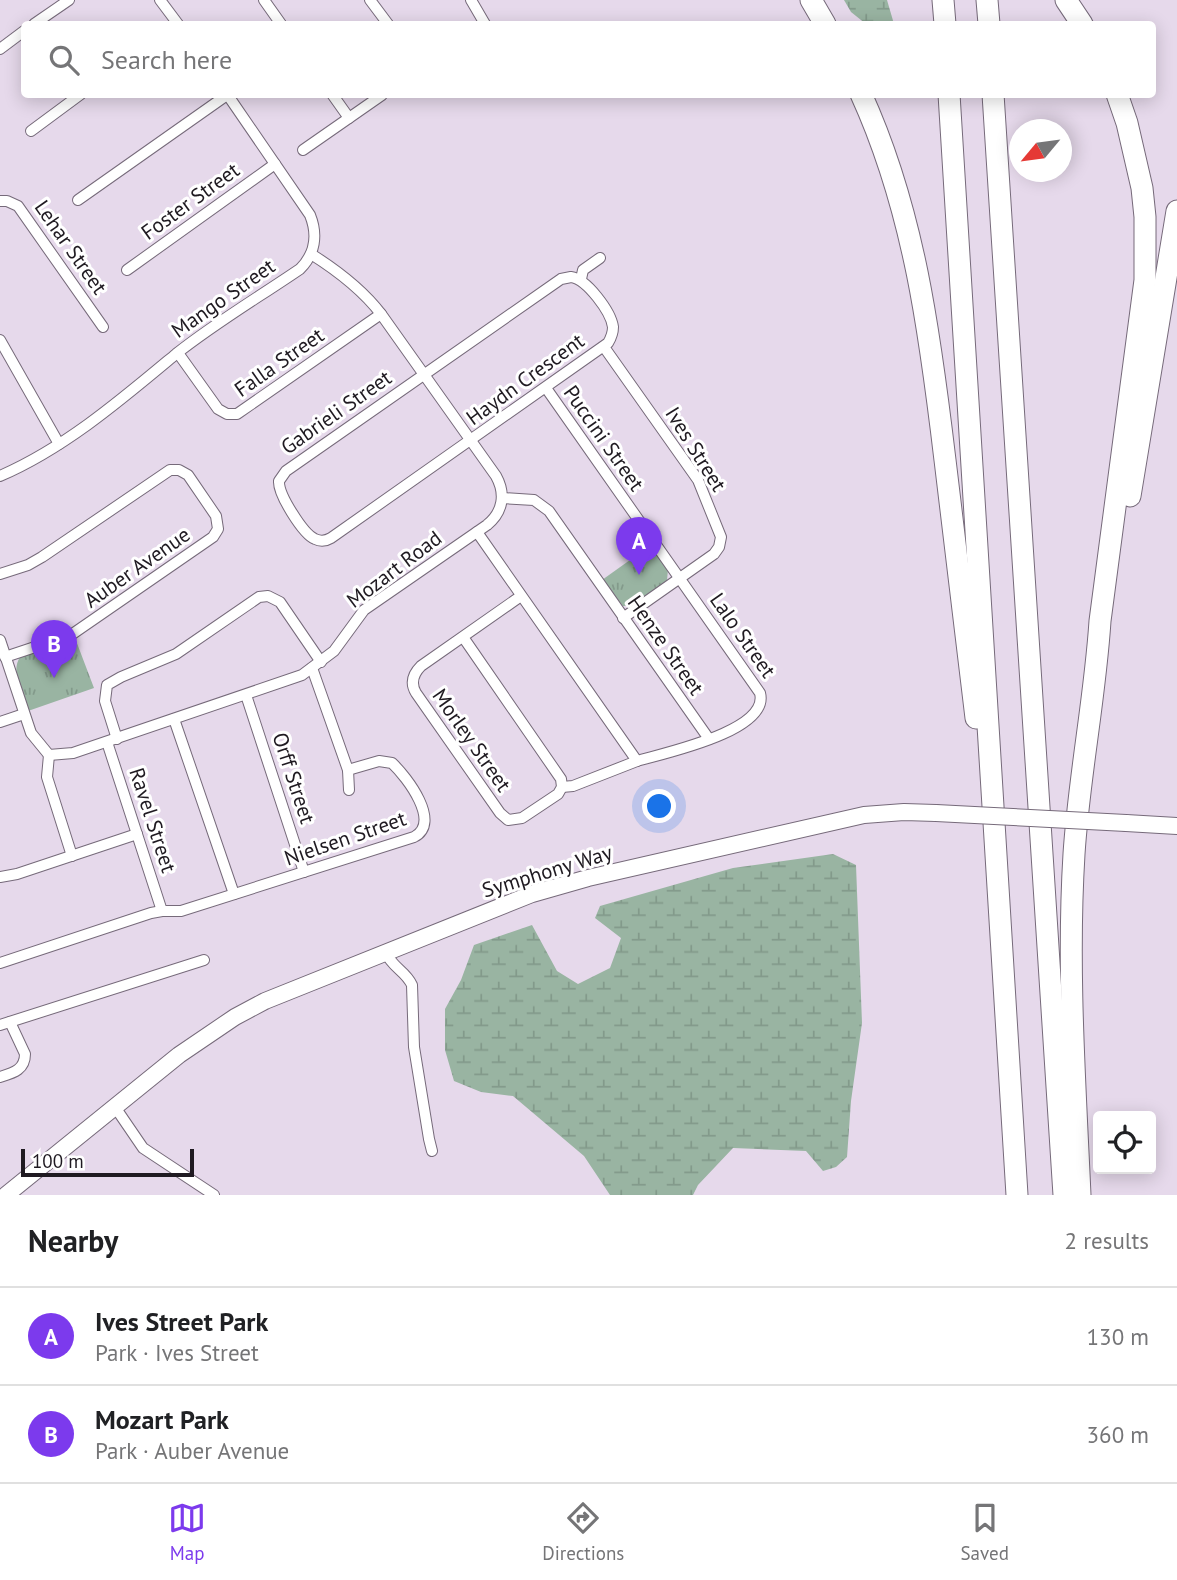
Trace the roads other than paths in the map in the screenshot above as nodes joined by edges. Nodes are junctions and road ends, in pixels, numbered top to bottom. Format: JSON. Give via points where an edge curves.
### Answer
{"nodes":[{"id":1,"x":69,"y":0,"type":"edge"},
{"id":2,"x":161,"y":0,"type":"edge"},
{"id":3,"x":264,"y":0,"type":"edge"},
{"id":4,"x":370,"y":0,"type":"edge"},
{"id":5,"x":471,"y":0,"type":"edge"},
{"id":6,"x":811,"y":0,"type":"edge"},
{"id":7,"x":943,"y":0,"type":"edge"},
{"id":8,"x":987,"y":0,"type":"edge"},
{"id":9,"x":1066,"y":0,"type":"edge"},
{"id":10,"x":38,"y":21,"type":"edge"},
{"id":11,"x":176,"y":21,"type":"edge"},
{"id":12,"x":279,"y":21,"type":"edge"},
{"id":13,"x":386,"y":21,"type":"edge"},
{"id":14,"x":482,"y":21,"type":"edge"},
{"id":15,"x":823,"y":21,"type":"edge"},
{"id":16,"x":945,"y":21,"type":"edge"},
{"id":17,"x":989,"y":21,"type":"edge"},
{"id":18,"x":1080,"y":21,"type":"edge"},
{"id":19,"x":21,"y":33,"type":"edge"},
{"id":20,"x":0,"y":48,"type":"edge"},
{"id":21,"x":76,"y":98,"type":"edge"},
{"id":22,"x":223,"y":98,"type":"edge"},
{"id":23,"x":229,"y":98,"type":"edge"},
{"id":24,"x":335,"y":98,"type":"edge"},
{"id":25,"x":376,"y":98,"type":"edge"},
{"id":26,"x":862,"y":98,"type":"edge"},
{"id":27,"x":949,"y":98,"type":"edge"},
{"id":28,"x":993,"y":98,"type":"edge"},
{"id":29,"x":1119,"y":98,"type":"edge"},
{"id":30,"x":349,"y":118,"type":"junction"},
{"id":31,"x":31,"y":131,"type":"dead end"},
{"id":32,"x":303,"y":150,"type":"dead end"},
{"id":33,"x":275,"y":164,"type":"junction"},
{"id":34,"x":78,"y":200,"type":"dead end"},
{"id":35,"x":0,"y":201,"type":"edge"},
{"id":36,"x":1177,"y":211,"type":"edge"},
{"id":37,"x":311,"y":254,"type":"junction"},
{"id":38,"x":600,"y":258,"type":"dead end"},
{"id":39,"x":127,"y":270,"type":"dead end"},
{"id":40,"x":581,"y":279,"type":"junction"},
{"id":41,"x":381,"y":314,"type":"junction"},
{"id":42,"x":103,"y":327,"type":"dead end"},
{"id":43,"x":0,"y":340,"type":"edge"},
{"id":44,"x":604,"y":347,"type":"junction"},
{"id":45,"x":178,"y":353,"type":"junction"},
{"id":46,"x":424,"y":374,"type":"junction"},
{"id":47,"x":545,"y":388,"type":"junction"},
{"id":48,"x":471,"y":442,"type":"junction"},
{"id":49,"x":59,"y":444,"type":"junction"},
{"id":50,"x":0,"y":476,"type":"edge"},
{"id":51,"x":502,"y":498,"type":"junction"},
{"id":52,"x":477,"y":532,"type":"junction"},
{"id":53,"x":0,"y":574,"type":"edge"},
{"id":54,"x":680,"y":578,"type":"junction"},
{"id":55,"x":521,"y":596,"type":"junction"},
{"id":56,"x":623,"y":618,"type":"junction"},
{"id":57,"x":463,"y":637,"type":"junction"},
{"id":58,"x":0,"y":640,"type":"edge"},
{"id":59,"x":5,"y":657,"type":"junction"},
{"id":60,"x":317,"y":665,"type":"junction"},
{"id":61,"x":1097,"y":672,"type":"junction"},
{"id":62,"x":246,"y":695,"type":"junction"},
{"id":63,"x":24,"y":714,"type":"junction"},
{"id":64,"x":174,"y":719,"type":"junction"},
{"id":65,"x":0,"y":722,"type":"edge"},
{"id":66,"x":709,"y":739,"type":"junction"},
{"id":67,"x":112,"y":740,"type":"junction"},
{"id":68,"x":49,"y":755,"type":"junction"},
{"id":69,"x":637,"y":761,"type":"junction"},
{"id":70,"x":348,"y":770,"type":"junction"},
{"id":71,"x":596,"y":775,"type":"joint"},
{"id":72,"x":562,"y":787,"type":"junction"},
{"id":73,"x":349,"y":790,"type":"dead end"},
{"id":74,"x":1177,"y":826,"type":"edge"},
{"id":75,"x":137,"y":834,"type":"junction"},
{"id":76,"x":72,"y":856,"type":"junction"},
{"id":77,"x":304,"y":872,"type":"junction"},
{"id":78,"x":0,"y":876,"type":"edge"},
{"id":79,"x":234,"y":894,"type":"junction"},
{"id":80,"x":162,"y":911,"type":"junction"},
{"id":81,"x":385,"y":951,"type":"junction"},
{"id":82,"x":204,"y":960,"type":"dead end"},
{"id":83,"x":0,"y":963,"type":"edge"},
{"id":84,"x":1003,"y":981,"type":"junction"},
{"id":85,"x":5,"y":1023,"type":"edge"},
{"id":86,"x":0,"y":1077,"type":"edge"},
{"id":87,"x":115,"y":1107,"type":"junction"},
{"id":88,"x":432,"y":1151,"type":"dead end"},
{"id":89,"x":6,"y":1195,"type":"edge"},
{"id":90,"x":214,"y":1195,"type":"edge"},
{"id":91,"x":1017,"y":1195,"type":"edge"},
{"id":92,"x":1064,"y":1195,"type":"edge"},
{"id":93,"x":1080,"y":1195,"type":"edge"}],
"edges":[{"from":1,"to":10,"type":"street"},
{"from":2,"to":11,"type":"street"},
{"from":3,"to":12,"type":"street"},
{"from":4,"to":13,"type":"street"},
{"from":5,"to":14,"type":"street"},
{"from":6,"to":15,"type":"highway"},
{"from":7,"to":16,"type":"highway"},
{"from":8,"to":17,"type":"highway"},
{"from":9,"to":18,"type":"highway"},
{"from":19,"to":20,"type":"street"},
{"from":21,"to":31,"type":"street"},
{"from":22,"to":34,"type":"street"},
{"from":23,"to":33,"type":"street"},
{"from":24,"to":30,"type":"street"},
{"from":25,"to":30,"type":"street"},
{"from":26,"to":84,"type":"highway","via":[[890,166],[917,262],[933,362]]},
{"from":27,"to":84,"type":"highway"},
{"from":28,"to":92,"type":"highway"},
{"from":29,"to":61,"type":"highway","via":[[1142,188],[1145,280]]},
{"from":30,"to":32,"type":"street"},
{"from":33,"to":37,"type":"street","via":[[313,222]]},
{"from":33,"to":39,"type":"street","name":"Foster Street"},
{"from":35,"to":42,"type":"street","name":"Lehar Street","via":[[18,206]]},
{"from":36,"to":61,"type":"highway","via":[[1109,628]]},
{"from":37,"to":41,"type":"street","via":[[368,297]]},
{"from":37,"to":45,"type":"street","name":"Mango Street","via":[[300,268]]},
{"from":38,"to":40,"type":"street","via":[[583,270]]},
{"from":40,"to":44,"type":"street","name":"Haydn Crescent","via":[[611,320],[612,334]]},
{"from":40,"to":46,"type":"street","via":[[561,279]]},
{"from":41,"to":45,"type":"street","name":"Falla Street","via":[[237,414],[219,410]]},
{"from":41,"to":46,"type":"street"},
{"from":43,"to":49,"type":"street"},
{"from":44,"to":47,"type":"street","name":"Haydn Crescent"},
{"from":44,"to":54,"type":"street","name":"Ives Street","via":[[698,480],[720,531],[717,550]]},
{"from":45,"to":49,"type":"street","name":"Mango Street"},
{"from":46,"to":48,"type":"street"},
{"from":46,"to":48,"type":"street","name":"Gabrieli Street","via":[[282,475],[280,494],[309,536],[320,541],[331,538]]},
{"from":47,"to":48,"type":"street","name":"Haydn Crescent"},
{"from":47,"to":54,"type":"street","name":"Puccini Street"},
{"from":48,"to":51,"type":"street","via":[[499,481]]},
{"from":49,"to":50,"type":"street","name":"Mango Street"},
{"from":51,"to":52,"type":"street","name":"Mozart Road","via":[[496,516]]},
{"from":51,"to":56,"type":"street","name":"Henze Street","via":[[534,500],[549,511]]},
{"from":52,"to":55,"type":"street"},
{"from":52,"to":60,"type":"street","name":"Mozart Road","via":[[364,610],[338,647]]},
{"from":53,"to":59,"type":"street","name":"Auber Avenue","via":[[29,565],[170,470],[188,475],[218,520],[213,537],[71,635]]},
{"from":54,"to":56,"type":"street","name":"Ives Street"},
{"from":54,"to":66,"type":"street","name":"Lalo Street","via":[[761,696],[757,712]]},
{"from":55,"to":57,"type":"street","name":"Morley Street"},
{"from":55,"to":69,"type":"street"},
{"from":56,"to":66,"type":"street","name":"Henze Street"},
{"from":57,"to":72,"type":"street","via":[[559,776]]},
{"from":57,"to":72,"type":"street","name":"Morley Street","via":[[419,668],[412,681],[416,693],[505,818],[522,818]]},
{"from":58,"to":59,"type":"street"},
{"from":59,"to":63,"type":"street"},
{"from":60,"to":62,"type":"street","name":"Mozart Road","via":[[291,680]]},
{"from":60,"to":67,"type":"street","name":"Ravel Street","via":[[280,602],[259,597],[176,654],[107,685]]},
{"from":60,"to":70,"type":"street"},
{"from":61,"to":93,"type":"highway","via":[[1072,899]]},
{"from":62,"to":64,"type":"street","name":"Mozart Road"},
{"from":62,"to":77,"type":"street","name":"Orff Street"},
{"from":63,"to":65,"type":"street"},
{"from":63,"to":68,"type":"street","via":[[33,736]]},
{"from":64,"to":67,"type":"street","name":"Mozart Road"},
{"from":64,"to":79,"type":"street"},
{"from":66,"to":69,"type":"street","name":"Lalo Street"},
{"from":67,"to":68,"type":"street","name":"Mozart Road","via":[[73,753]]},
{"from":67,"to":75,"type":"street","name":"Ravel Street"},
{"from":68,"to":76,"type":"street","via":[[47,777]]},
{"from":69,"to":71,"type":"street","name":"Lalo Street"},
{"from":70,"to":73,"type":"street"},
{"from":70,"to":77,"type":"street","name":"Nielsen Street","via":[[379,761],[392,763],[419,801],[425,825],[414,837]]},
{"from":71,"to":72,"type":"street","name":"Morley Street"},
{"from":74,"to":81,"type":"main road","name":"Symphony Way","bridge":true,"via":[[936,813],[864,815],[588,877]]},
{"from":75,"to":76,"type":"street"},
{"from":75,"to":80,"type":"street","name":"Ravel Street"},
{"from":76,"to":78,"type":"street"},
{"from":77,"to":79,"type":"street","name":"Nielsen Street"},
{"from":79,"to":80,"type":"street","via":[[181,911]]},
{"from":80,"to":83,"type":"street"},
{"from":81,"to":87,"type":"main road","name":"Symphony Way","via":[[235,1017]]},
{"from":81,"to":88,"type":"street","via":[[412,985],[414,1047]]},
{"from":82,"to":85,"type":"street"},
{"from":84,"to":91,"type":"highway"},
{"from":85,"to":86,"type":"street","via":[[26,1054],[17,1072]]},
{"from":87,"to":89,"type":"main road","name":"Symphony Way"},
{"from":87,"to":90,"type":"street","via":[[143,1148]]}]}
